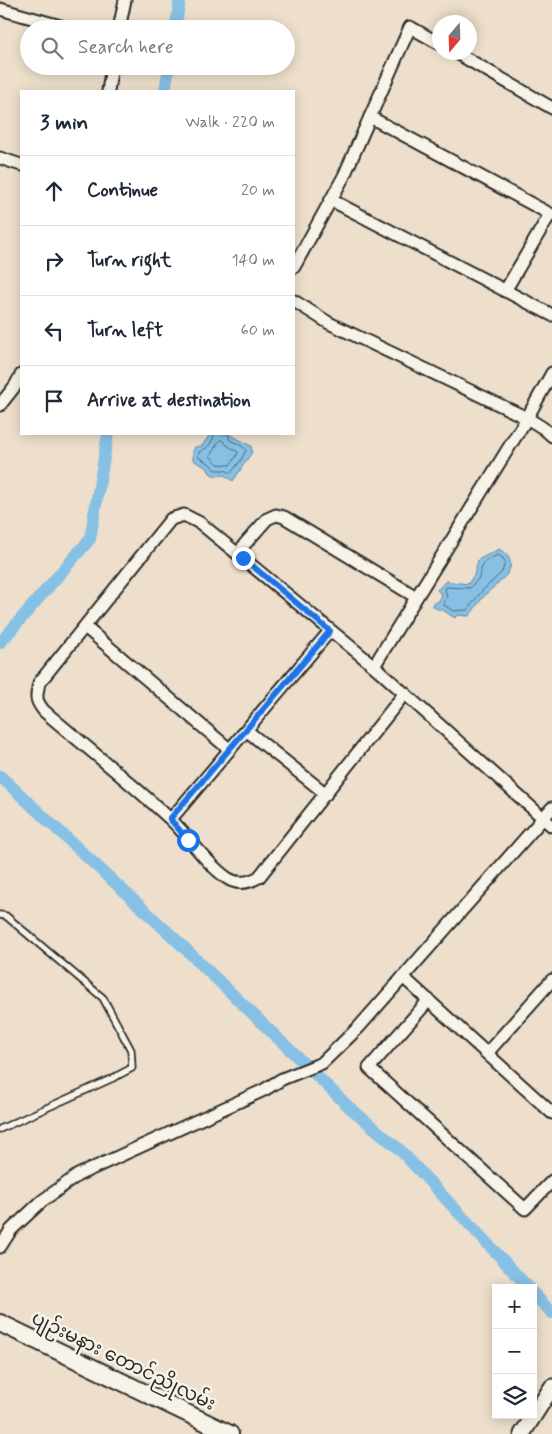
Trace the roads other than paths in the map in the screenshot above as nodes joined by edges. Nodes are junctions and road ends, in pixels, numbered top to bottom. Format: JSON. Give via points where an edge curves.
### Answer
{"nodes":[{"id":1,"x":125,"y":0,"type":"edge"},
{"id":2,"x":0,"y":9,"type":"edge"},
{"id":3,"x":39,"y":20,"type":"edge"},
{"id":4,"x":121,"y":20,"type":"edge"},
{"id":5,"x":432,"y":39,"type":"edge"},
{"id":6,"x":469,"y":60,"type":"edge"},
{"id":7,"x":111,"y":75,"type":"edge"},
{"id":8,"x":108,"y":90,"type":"edge"},
{"id":9,"x":552,"y":108,"type":"edge"},
{"id":10,"x":370,"y":118,"type":"junction"},
{"id":11,"x":0,"y":158,"type":"edge"},
{"id":12,"x":20,"y":165,"type":"edge"},
{"id":13,"x":331,"y":200,"type":"junction"},
{"id":14,"x":551,"y":214,"type":"edge"},
{"id":15,"x":295,"y":266,"type":"edge"},
{"id":16,"x":506,"y":291,"type":"junction"},
{"id":17,"x":296,"y":300,"type":"edge"},
{"id":18,"x":552,"y":316,"type":"edge"},
{"id":19,"x":552,"y":373,"type":"edge"},
{"id":20,"x":20,"y":377,"type":"edge"},
{"id":21,"x":0,"y":405,"type":"edge"},
{"id":22,"x":527,"y":418,"type":"junction"},
{"id":23,"x":552,"y":436,"type":"edge"},
{"id":24,"x":243,"y":558,"type":"junction"},
{"id":25,"x":416,"y":598,"type":"junction"},
{"id":26,"x":85,"y":627,"type":"junction"},
{"id":27,"x":330,"y":631,"type":"junction"},
{"id":28,"x":374,"y":666,"type":"junction"},
{"id":29,"x":405,"y":693,"type":"junction"},
{"id":30,"x":246,"y":730,"type":"junction"},
{"id":31,"x":229,"y":749,"type":"junction"},
{"id":32,"x":326,"y":794,"type":"junction"},
{"id":33,"x":552,"y":808,"type":"edge"},
{"id":34,"x":170,"y":819,"type":"junction"},
{"id":35,"x":548,"y":822,"type":"edge"},
{"id":36,"x":0,"y":915,"type":"edge"},
{"id":37,"x":404,"y":977,"type":"junction"},
{"id":38,"x":552,"y":980,"type":"edge"},
{"id":39,"x":429,"y":1000,"type":"junction"},
{"id":40,"x":487,"y":1053,"type":"junction"},
{"id":41,"x":552,"y":1113,"type":"edge"},
{"id":42,"x":0,"y":1129,"type":"edge"},
{"id":43,"x":552,"y":1181,"type":"edge"},
{"id":44,"x":0,"y":1247,"type":"edge"},
{"id":45,"x":0,"y":1323,"type":"edge"},
{"id":46,"x":552,"y":1387,"type":"edge"},
{"id":47,"x":230,"y":1434,"type":"edge"},
{"id":48,"x":522,"y":1434,"type":"edge"}],
"edges":[{"from":1,"to":4,"type":"street"},
{"from":2,"to":3,"type":"street"},
{"from":5,"to":10,"type":"street","via":[[410,27]]},
{"from":6,"to":9,"type":"street"},
{"from":7,"to":8,"type":"street"},
{"from":10,"to":13,"type":"street"},
{"from":10,"to":14,"type":"street"},
{"from":11,"to":12,"type":"street"},
{"from":13,"to":15,"type":"street"},
{"from":13,"to":16,"type":"street"},
{"from":14,"to":16,"type":"street"},
{"from":16,"to":18,"type":"street"},
{"from":17,"to":22,"type":"street","via":[[329,323]]},
{"from":19,"to":22,"type":"street"},
{"from":20,"to":21,"type":"street"},
{"from":22,"to":23,"type":"street"},
{"from":22,"to":25,"type":"street"},
{"from":24,"to":25,"type":"street","via":[[244,545],[267,519],[276,515]]},
{"from":24,"to":26,"type":"street","via":[[200,523],[184,515],[171,519]]},
{"from":24,"to":27,"type":"street"},
{"from":25,"to":28,"type":"street"},
{"from":26,"to":31,"type":"street"},
{"from":26,"to":34,"type":"street","via":[[39,683],[37,703]]},
{"from":27,"to":28,"type":"street"},
{"from":27,"to":30,"type":"street"},
{"from":28,"to":29,"type":"street"},
{"from":29,"to":32,"type":"street"},
{"from":29,"to":35,"type":"street"},
{"from":30,"to":31,"type":"street"},
{"from":30,"to":32,"type":"street"},
{"from":31,"to":34,"type":"street"},
{"from":32,"to":34,"type":"street","via":[[259,878],[251,882],[228,879]]},
{"from":33,"to":35,"type":"street"},
{"from":35,"to":37,"type":"street"},
{"from":36,"to":42,"type":"lane","via":[[6,916],[103,998],[131,1050],[132,1068]]},
{"from":37,"to":39,"type":"street"},
{"from":37,"to":44,"type":"street","via":[[322,1063],[78,1175],[36,1207]]},
{"from":38,"to":40,"type":"street"},
{"from":39,"to":40,"type":"street"},
{"from":39,"to":43,"type":"street","via":[[369,1068],[525,1209]]},
{"from":40,"to":41,"type":"street"},
{"from":45,"to":47,"type":"main road","name":"ပျဉ်းမနား တောင်ညိုလမ်း"},
{"from":46,"to":48,"type":"main road"}]}
